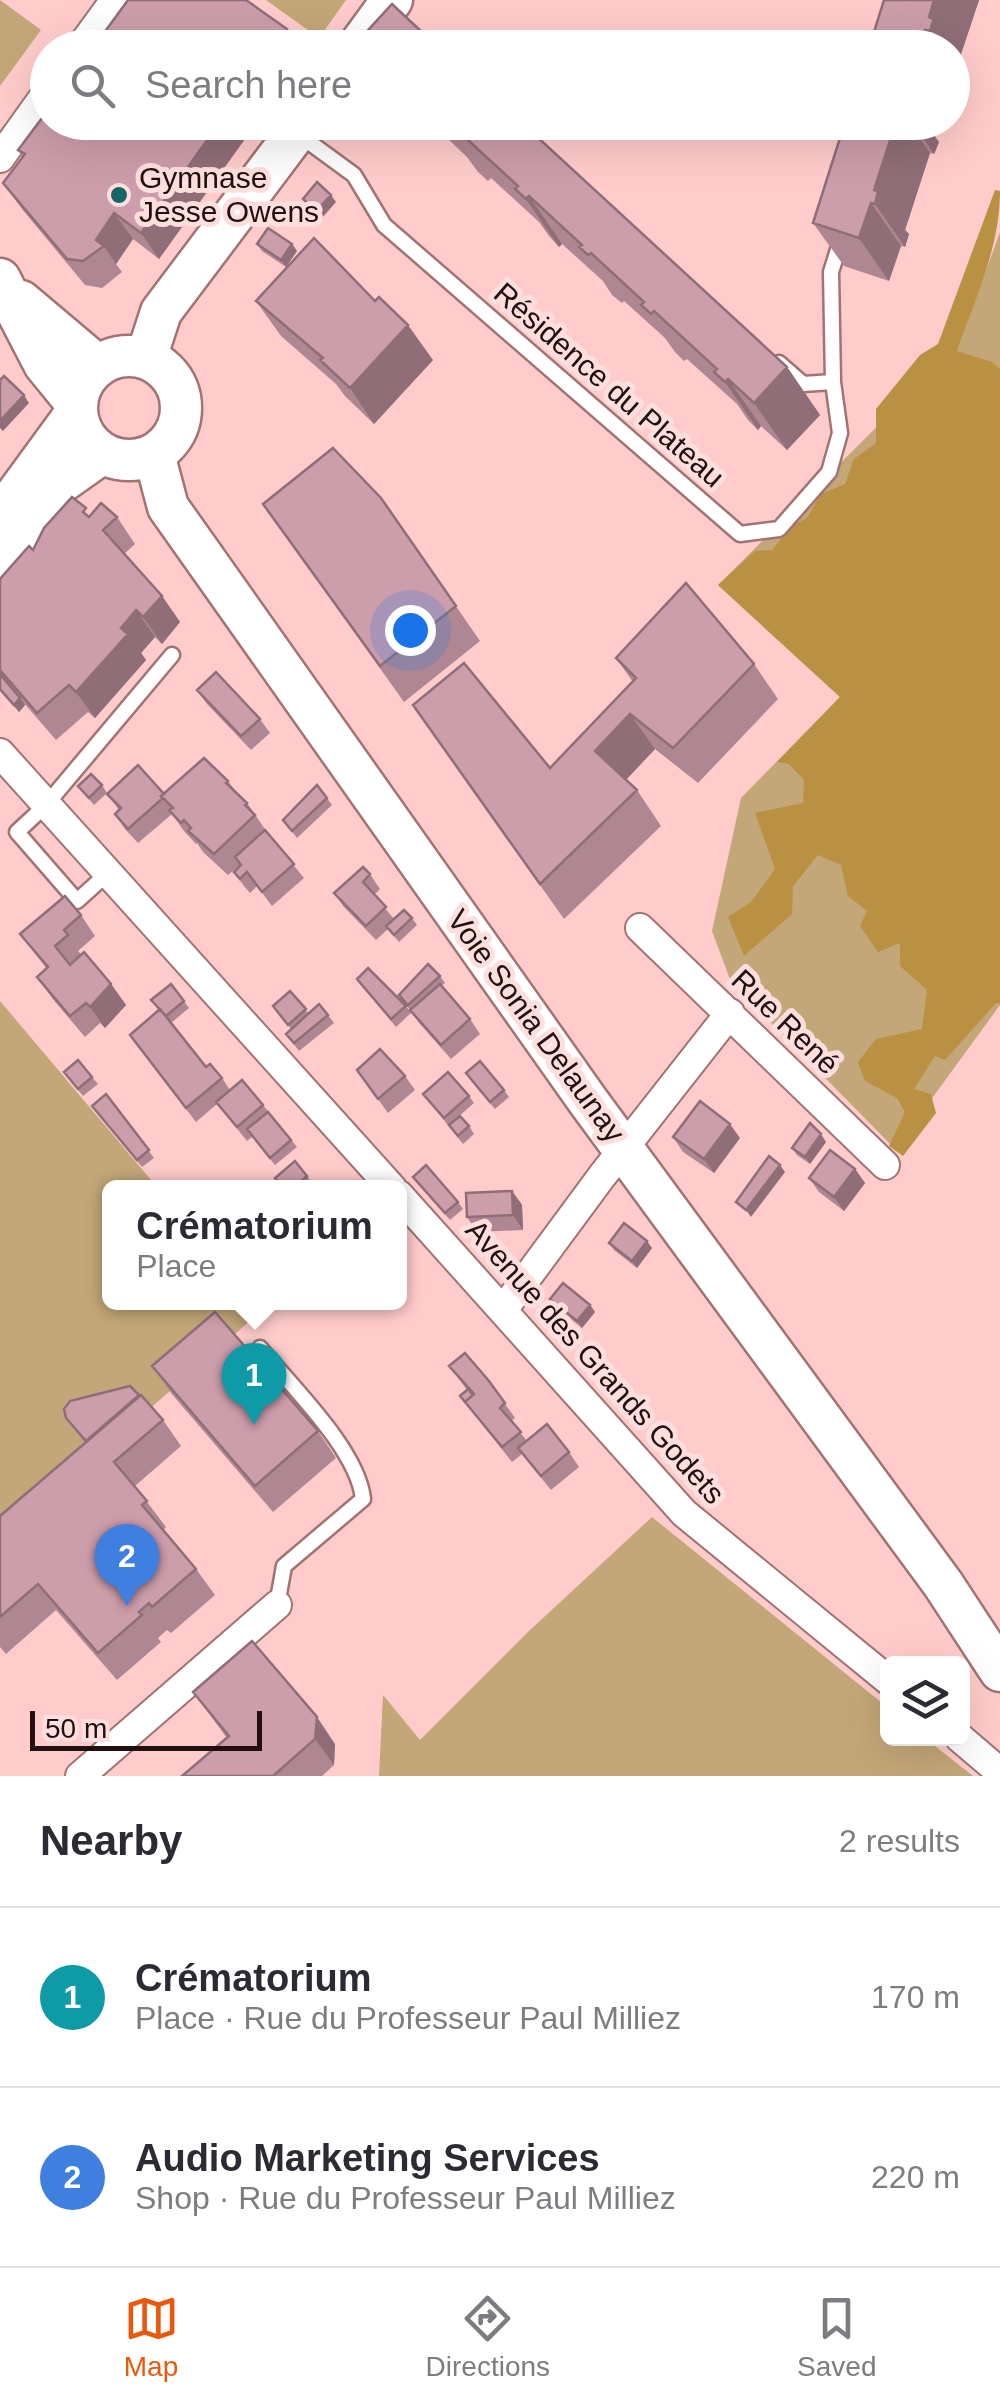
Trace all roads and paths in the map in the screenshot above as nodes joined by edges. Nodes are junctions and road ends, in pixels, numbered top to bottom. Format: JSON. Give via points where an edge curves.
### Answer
{"nodes":[{"id":1,"x":115,"y":0,"type":"edge"},
{"id":2,"x":392,"y":0,"type":"edge"},
{"id":3,"x":93,"y":30,"type":"edge"},
{"id":4,"x":370,"y":30,"type":"edge"},
{"id":5,"x":30,"y":116,"type":"edge"},
{"id":6,"x":291,"y":140,"type":"edge"},
{"id":7,"x":314,"y":140,"type":"edge"},
{"id":8,"x":0,"y":158,"type":"edge"},
{"id":9,"x":849,"y":216,"type":"edge"},
{"id":10,"x":3,"y":284,"type":"edge"},
{"id":11,"x":146,"y":358,"type":"junction"},
{"id":12,"x":774,"y":358,"type":"edge"},
{"id":13,"x":98,"y":366,"type":"junction"},
{"id":14,"x":833,"y":382,"type":"junction"},
{"id":15,"x":75,"y":408,"type":"junction"},
{"id":16,"x":103,"y":453,"type":"junction"},
{"id":17,"x":154,"y":454,"type":"junction"},
{"id":18,"x":0,"y":517,"type":"edge"},
{"id":19,"x":0,"y":558,"type":"edge"},
{"id":20,"x":172,"y":655,"type":"dead end"},
{"id":21,"x":0,"y":754,"type":"edge"},
{"id":22,"x":46,"y":805,"type":"junction"},
{"id":23,"x":108,"y":872,"type":"junction"},
{"id":24,"x":640,"y":928,"type":"dead end"},
{"id":25,"x":730,"y":1014,"type":"junction"},
{"id":26,"x":624,"y":1147,"type":"junction"},
{"id":27,"x":885,"y":1164,"type":"dead end"},
{"id":28,"x":385,"y":1180,"type":"edge"},
{"id":29,"x":407,"y":1204,"type":"edge"},
{"id":30,"x":503,"y":1310,"type":"junction"},
{"id":31,"x":260,"y":1348,"type":"dead end"},
{"id":32,"x":943,"y":1584,"type":"junction"},
{"id":33,"x":277,"y":1605,"type":"joint"},
{"id":34,"x":1000,"y":1652,"type":"edge"},
{"id":35,"x":1000,"y":1671,"type":"edge"},
{"id":36,"x":880,"y":1673,"type":"edge"},
{"id":37,"x":969,"y":1746,"type":"edge"},
{"id":38,"x":1000,"y":1772,"type":"edge"},
{"id":39,"x":80,"y":1776,"type":"edge"}],
"edges":[{"from":1,"to":3,"type":"street"},
{"from":2,"to":4,"type":"main road"},
{"from":5,"to":8,"type":"street"},
{"from":6,"to":11,"type":"main road","via":[[160,312]]},
{"from":7,"to":14,"type":"lane","name":"Résidence du Plateau","via":[[354,175],[384,225],[740,534],[779,530],[829,472],[840,433]]},
{"from":9,"to":14,"type":"lane","name":"Résidence du Plateau","via":[[831,272]]},
{"from":10,"to":13,"type":"main road"},
{"from":10,"to":15,"type":"main road"},
{"from":11,"to":13,"type":"main road","via":[[124,356]]},
{"from":11,"to":17,"type":"main road","via":[[166,371],[179,392],[181,416],[172,438]]},
{"from":12,"to":14,"type":"lane","via":[[803,384]]},
{"from":13,"to":15,"type":"main road"},
{"from":15,"to":16,"type":"main road","via":[[84,432]]},
{"from":15,"to":18,"type":"main road"},
{"from":16,"to":17,"type":"main road","via":[[119,460]]},
{"from":16,"to":19,"type":"main road","via":[[55,487]]},
{"from":17,"to":26,"type":"main road","name":"Voie Sonia Delaunay","via":[[168,507]]},
{"from":20,"to":22,"type":"lane"},
{"from":21,"to":22,"type":"street"},
{"from":22,"to":23,"type":"street"},
{"from":22,"to":23,"type":"lane","via":[[17,832],[77,901]]},
{"from":23,"to":28,"type":"street"},
{"from":24,"to":25,"type":"street","name":"Rue René"},
{"from":25,"to":26,"type":"street"},
{"from":25,"to":27,"type":"street","name":"Rue René"},
{"from":26,"to":30,"type":"street"},
{"from":26,"to":32,"type":"main road","name":"Voie Sonia Delaunay"},
{"from":29,"to":30,"type":"street","name":"Avenue des Grands Godets"},
{"from":30,"to":36,"type":"street","name":"Avenue des Grands Godets","via":[[684,1513]]},
{"from":31,"to":33,"type":"lane","via":[[345,1450],[361,1478],[363,1499],[284,1566]]},
{"from":32,"to":34,"type":"main road","name":"Voie Sonia Delaunay"},
{"from":32,"to":35,"type":"main road","name":"Voie Sonia Delaunay"},
{"from":33,"to":39,"type":"street"},
{"from":37,"to":38,"type":"street"}]}
